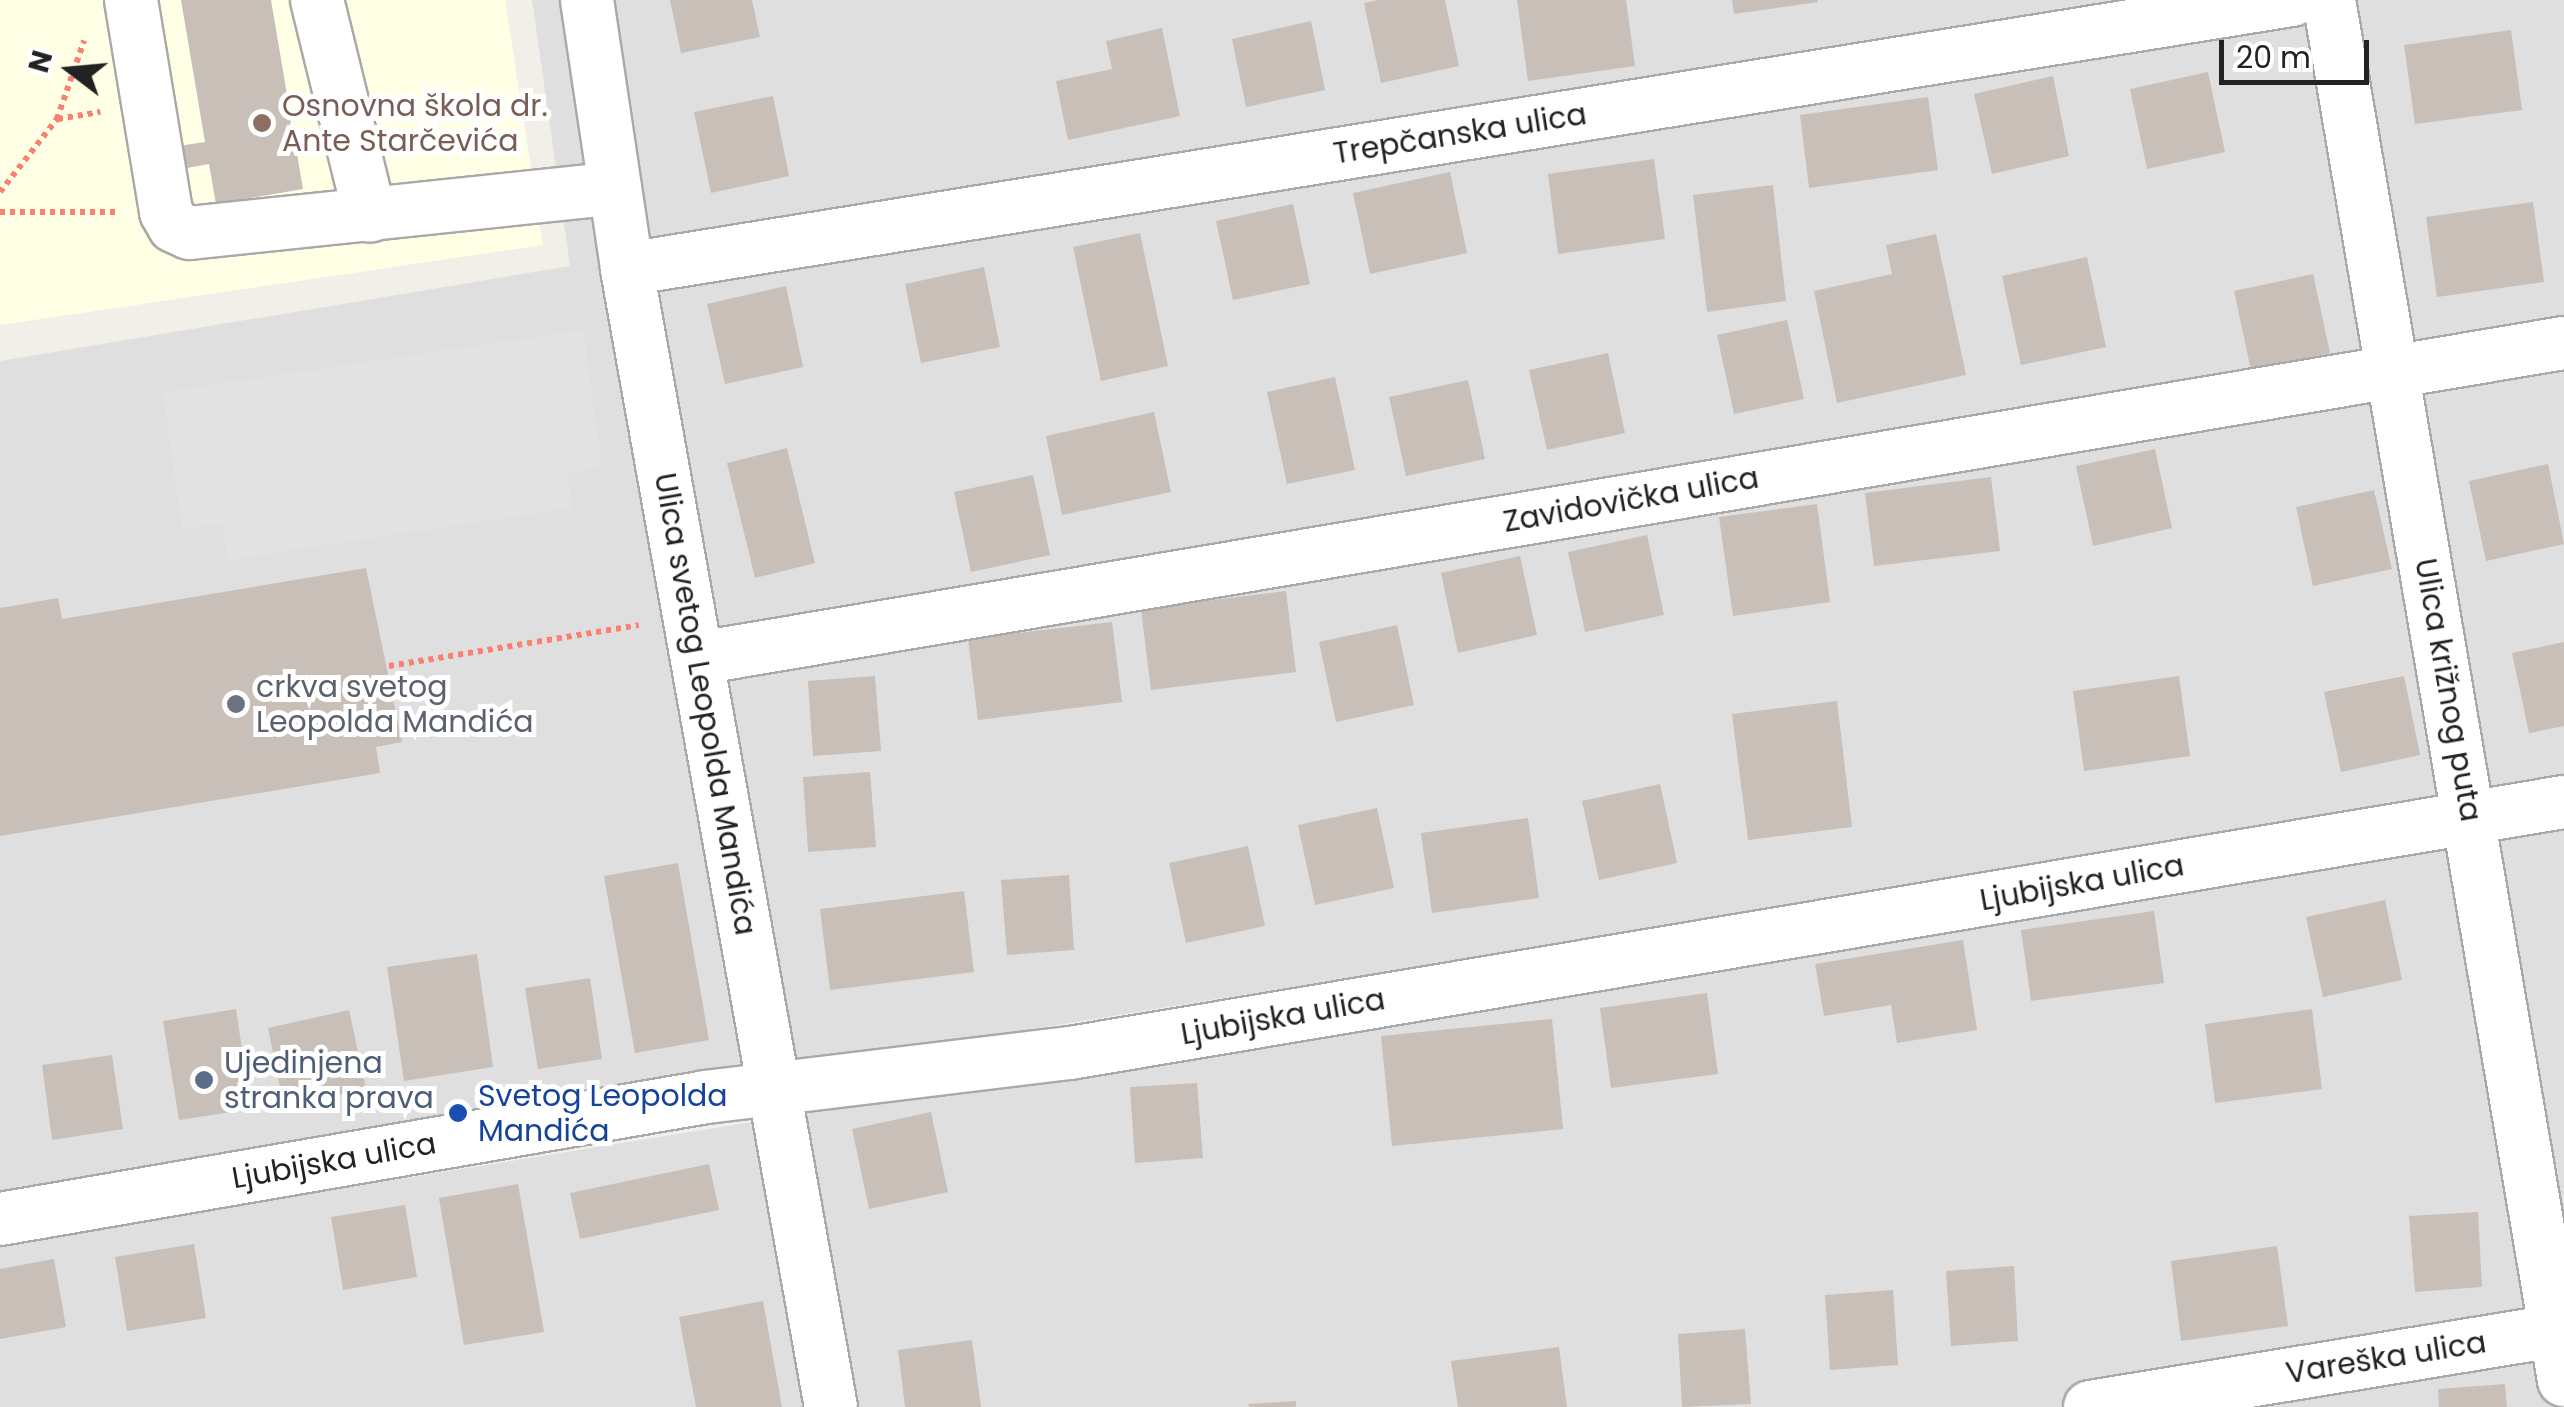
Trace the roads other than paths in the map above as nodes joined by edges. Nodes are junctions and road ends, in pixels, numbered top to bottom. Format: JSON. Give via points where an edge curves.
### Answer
{"nodes":[{"id":1,"x":132,"y":0,"type":"edge"},
{"id":2,"x":317,"y":0,"type":"edge"},
{"id":3,"x":587,"y":0,"type":"edge"},
{"id":4,"x":2292,"y":0,"type":"edge"},
{"id":5,"x":2329,"y":0,"type":"edge"},
{"id":6,"x":615,"y":188,"type":"junction"},
{"id":7,"x":370,"y":216,"type":"junction"},
{"id":8,"x":627,"y":269,"type":"junction"},
{"id":9,"x":2564,"y":342,"type":"edge"},
{"id":10,"x":2392,"y":372,"type":"junction"},
{"id":11,"x":699,"y":658,"type":"junction"},
{"id":12,"x":2564,"y":802,"type":"edge"},
{"id":13,"x":2469,"y":818,"type":"junction"},
{"id":14,"x":774,"y":1087,"type":"junction"},
{"id":15,"x":0,"y":1219,"type":"edge"},
{"id":16,"x":2562,"y":1346,"type":"edge"},
{"id":17,"x":831,"y":1407,"type":"edge"},
{"id":18,"x":2090,"y":1407,"type":"edge"}],
"edges":[{"from":1,"to":7,"type":"street","via":[[166,212],[174,226],[205,236]]},
{"from":2,"to":7,"type":"street"},
{"from":3,"to":6,"type":"street","name":"Ulica svetog Leopolda Mandića"},
{"from":4,"to":8,"type":"street","name":"Trepčanska ulica"},
{"from":5,"to":10,"type":"street","name":"Ulica križnog puta"},
{"from":6,"to":7,"type":"street"},
{"from":6,"to":8,"type":"street","name":"Ulica svetog Leopolda Mandića"},
{"from":8,"to":11,"type":"street","name":"Ulica svetog Leopolda Mandića"},
{"from":9,"to":10,"type":"street","name":"Zavidovička ulica"},
{"from":10,"to":11,"type":"street","name":"Zavidovička ulica"},
{"from":10,"to":13,"type":"street","name":"Ulica križnog puta"},
{"from":11,"to":14,"type":"street","name":"Ulica svetog Leopolda Mandića"},
{"from":12,"to":13,"type":"street","name":"Ljubijska ulica"},
{"from":13,"to":14,"type":"street","name":"Ljubijska ulica","via":[[1070,1053]]},
{"from":13,"to":16,"type":"street","name":"Ulica križnog puta"},
{"from":14,"to":15,"type":"street","name":"Ljubijska ulica"},
{"from":14,"to":17,"type":"street","name":"Ulica svetog Leopolda Mandića"},
{"from":16,"to":18,"type":"street","name":"Vareška ulica"}]}
